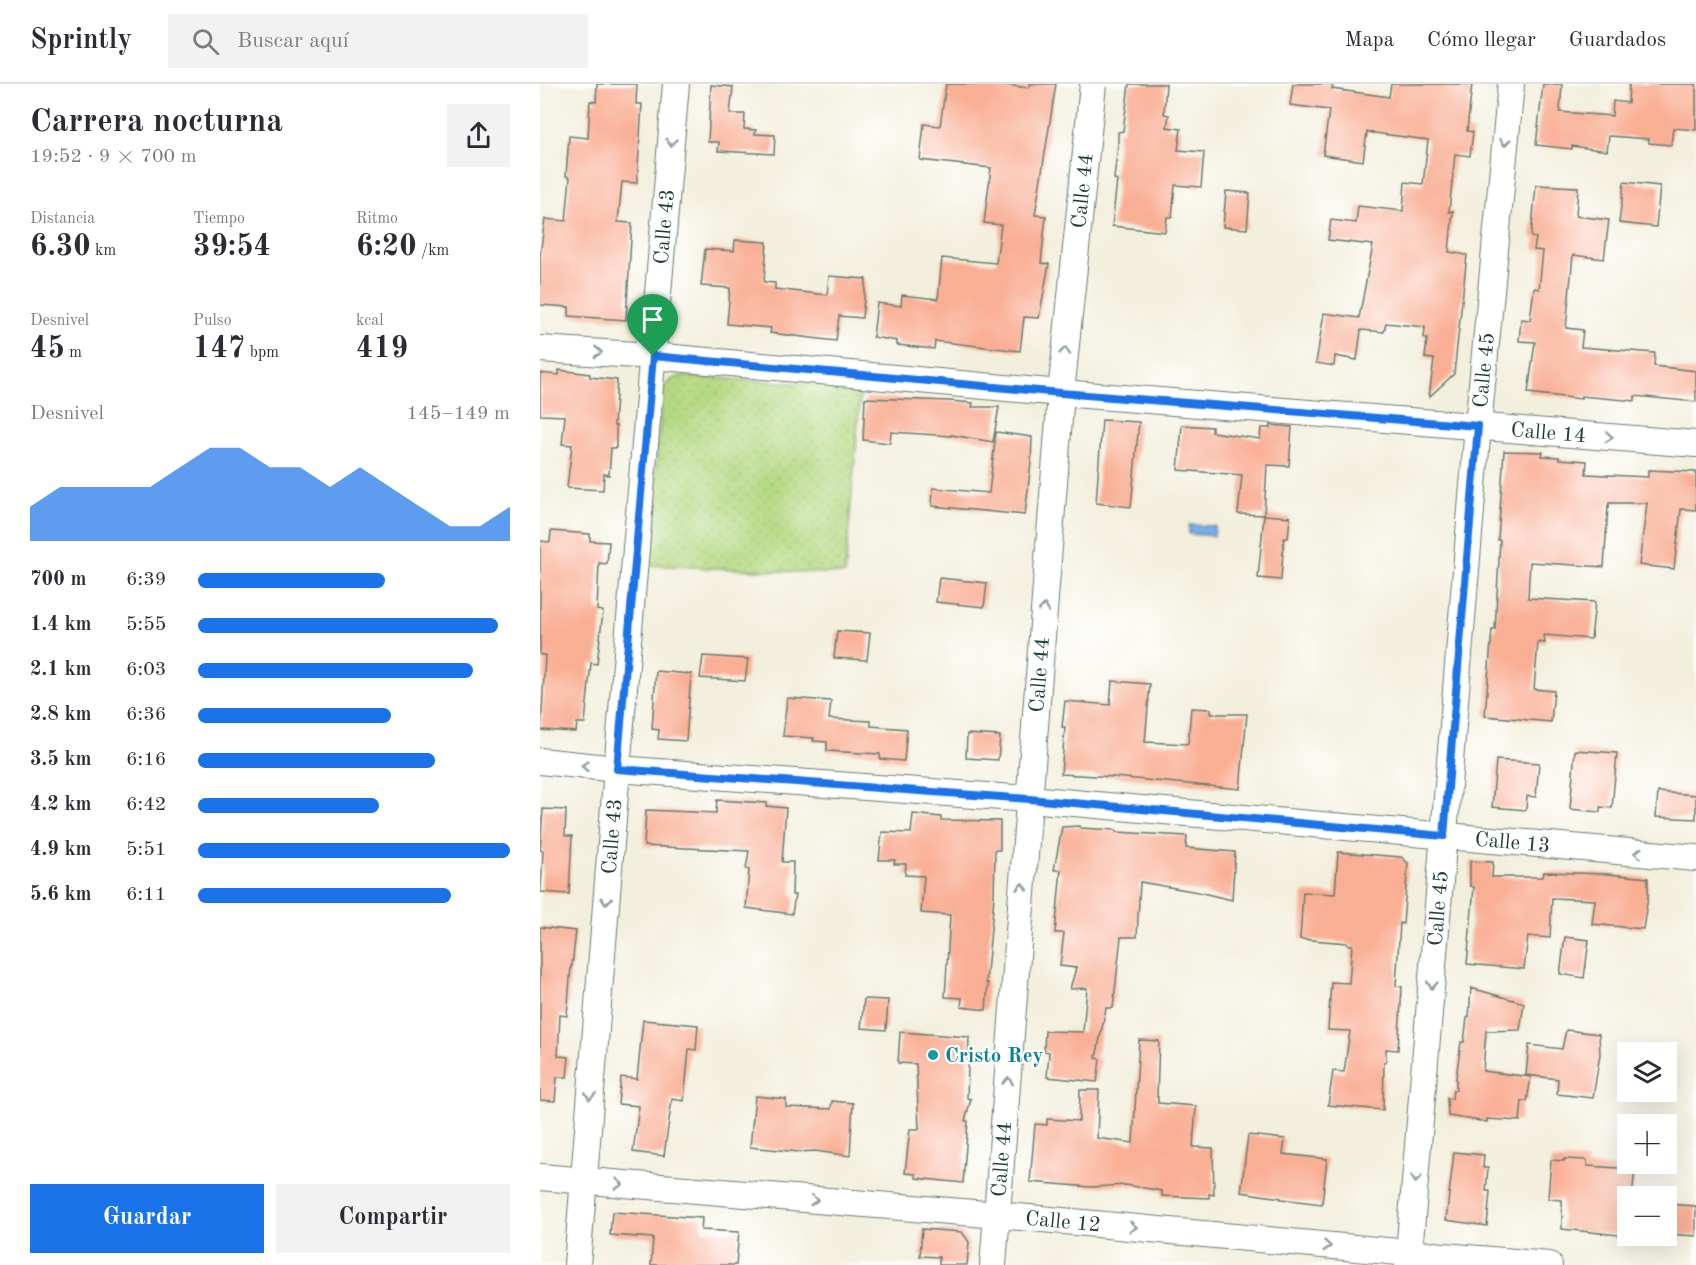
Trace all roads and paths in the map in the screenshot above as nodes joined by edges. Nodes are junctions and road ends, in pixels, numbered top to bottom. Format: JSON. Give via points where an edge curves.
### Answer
{"nodes":[{"id":1,"x":676,"y":84,"type":"edge"},
{"id":2,"x":1093,"y":84,"type":"edge"},
{"id":3,"x":1511,"y":84,"type":"edge"},
{"id":4,"x":540,"y":349,"type":"edge"},
{"id":5,"x":653,"y":356,"type":"junction"},
{"id":6,"x":1061,"y":393,"type":"junction"},
{"id":7,"x":1478,"y":426,"type":"junction"},
{"id":8,"x":1696,"y":444,"type":"edge"},
{"id":9,"x":540,"y":761,"type":"edge"},
{"id":10,"x":617,"y":769,"type":"junction"},
{"id":11,"x":1029,"y":799,"type":"junction"},
{"id":12,"x":1444,"y":836,"type":"junction"},
{"id":13,"x":1696,"y":858,"type":"edge"},
{"id":14,"x":540,"y":1177,"type":"edge"},
{"id":15,"x":584,"y":1181,"type":"junction"},
{"id":16,"x":998,"y":1215,"type":"junction"},
{"id":17,"x":1409,"y":1259,"type":"edge"},
{"id":18,"x":577,"y":1265,"type":"edge"},
{"id":19,"x":993,"y":1265,"type":"edge"},
{"id":20,"x":1549,"y":1265,"type":"edge"}],
"edges":[{"from":1,"to":5,"type":"street","name":"Calle 43","one_way":true},
{"from":6,"to":2,"type":"street","name":"Calle 44","one_way":true},
{"from":3,"to":7,"type":"street","name":"Calle 45","one_way":true},
{"from":4,"to":5,"type":"street","name":"Calle 14","one_way":true},
{"from":5,"to":6,"type":"street","name":"Calle 14"},
{"from":5,"to":10,"type":"street","name":"Calle 43"},
{"from":6,"to":7,"type":"street","name":"Calle 14"},
{"from":11,"to":6,"type":"street","name":"Calle 44","one_way":true},
{"from":7,"to":8,"type":"street","name":"Calle 14","one_way":true},
{"from":7,"to":12,"type":"street","name":"Calle 45"},
{"from":10,"to":9,"type":"street","name":"Calle 13","one_way":true},
{"from":10,"to":11,"type":"street","name":"Calle 13"},
{"from":10,"to":15,"type":"street","name":"Calle 43","one_way":true},
{"from":11,"to":12,"type":"street","name":"Calle 13"},
{"from":16,"to":11,"type":"street","name":"Calle 44","one_way":true},
{"from":13,"to":12,"type":"street","name":"Calle 13","one_way":true},
{"from":12,"to":17,"type":"street","name":"Calle 45","one_way":true},
{"from":14,"to":15,"type":"street","name":"Calle 12"},
{"from":15,"to":16,"type":"street","name":"Calle 12","one_way":true},
{"from":15,"to":18,"type":"street","name":"Calle 43"},
{"from":16,"to":17,"type":"street","name":"Calle 12","one_way":true},
{"from":16,"to":19,"type":"street","name":"Calle 44"},
{"from":17,"to":20,"type":"street","name":"Calle 12"}]}
